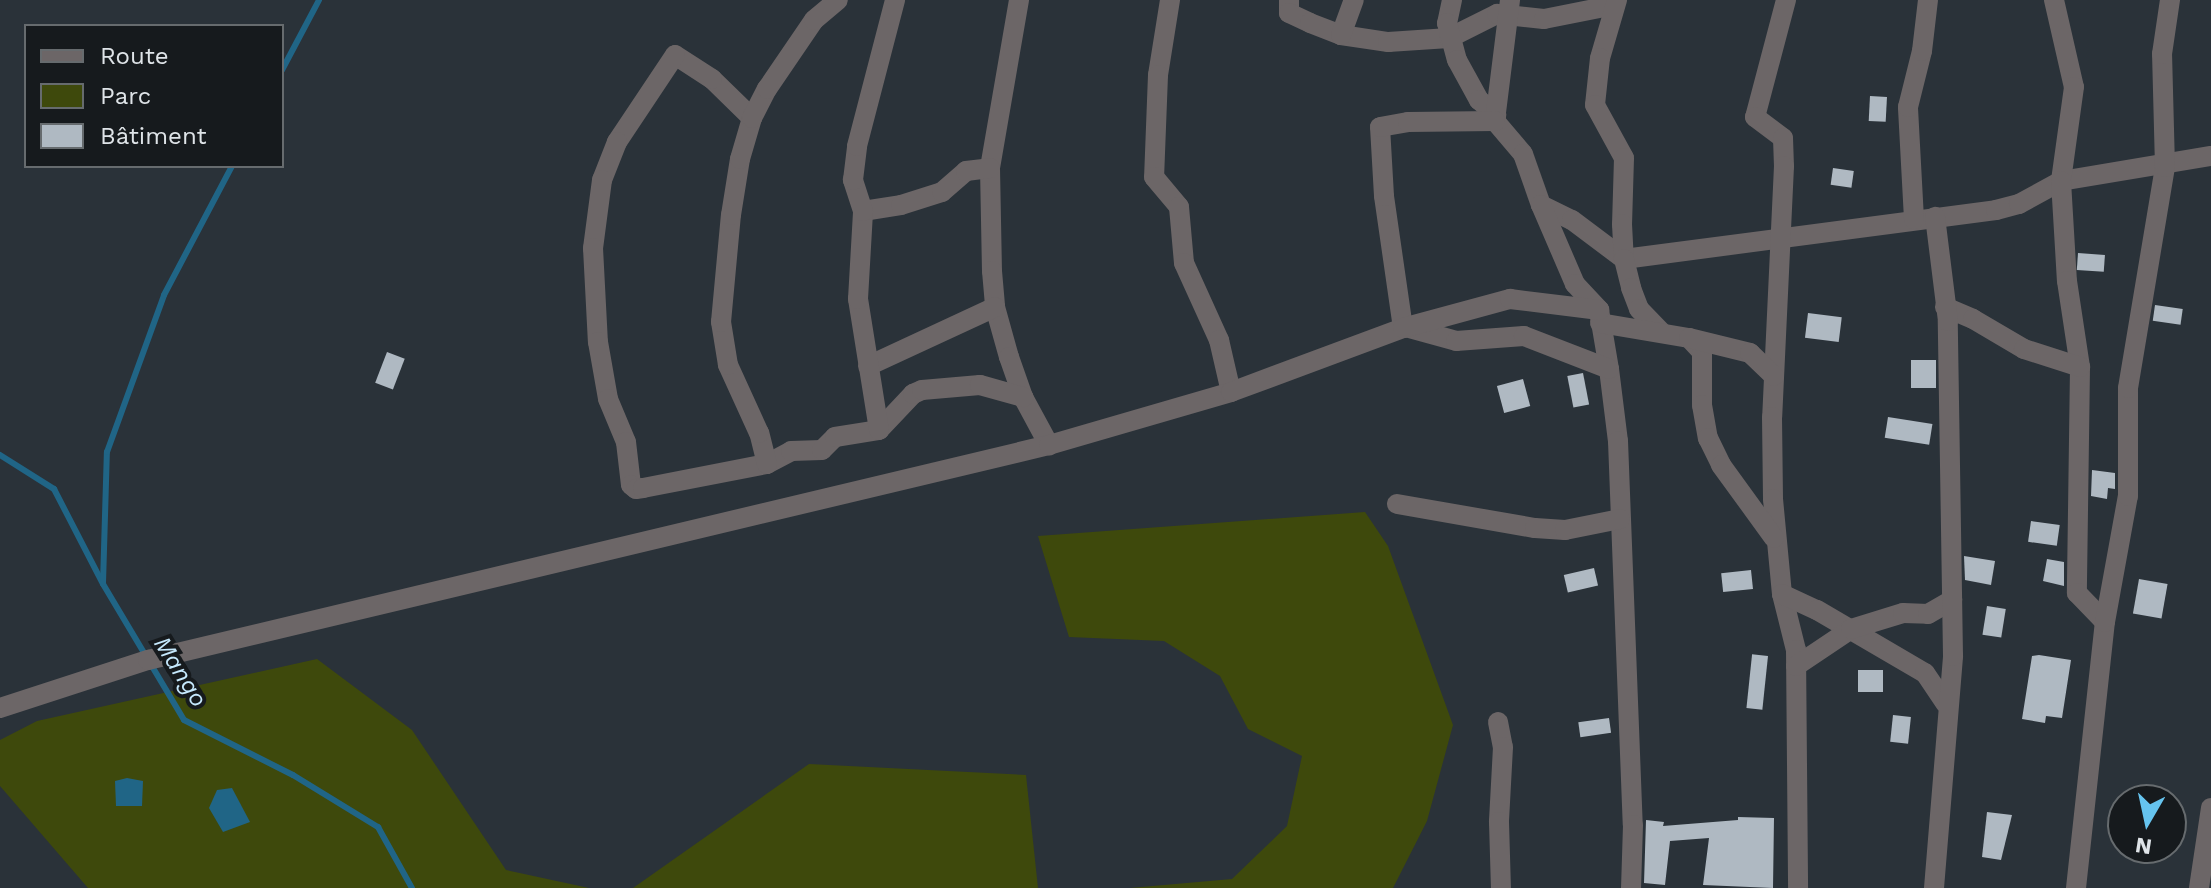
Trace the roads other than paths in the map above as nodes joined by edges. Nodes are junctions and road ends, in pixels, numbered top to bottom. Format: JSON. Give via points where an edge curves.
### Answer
{"nodes":[{"id":1,"x":838,"y":0,"type":"edge"},
{"id":2,"x":895,"y":0,"type":"edge"},
{"id":3,"x":1019,"y":0,"type":"edge"},
{"id":4,"x":1170,"y":0,"type":"edge"},
{"id":5,"x":1289,"y":0,"type":"edge"},
{"id":6,"x":1354,"y":0,"type":"edge"},
{"id":7,"x":1452,"y":0,"type":"edge"},
{"id":8,"x":1786,"y":0,"type":"edge"},
{"id":9,"x":1928,"y":0,"type":"edge"},
{"id":10,"x":2054,"y":0,"type":"edge"},
{"id":11,"x":2170,"y":0,"type":"edge"},
{"id":12,"x":1616,"y":2,"type":"edge"},
{"id":13,"x":1510,"y":7,"type":"edge"},
{"id":14,"x":1341,"y":35,"type":"junction"},
{"id":15,"x":1449,"y":38,"type":"junction"},
{"id":16,"x":752,"y":118,"type":"junction"},
{"id":17,"x":1495,"y":118,"type":"junction"},
{"id":18,"x":2211,"y":156,"type":"edge"},
{"id":19,"x":2165,"y":167,"type":"junction"},
{"id":20,"x":990,"y":168,"type":"junction"},
{"id":21,"x":2061,"y":181,"type":"junction"},
{"id":22,"x":1541,"y":205,"type":"junction"},
{"id":23,"x":863,"y":211,"type":"junction"},
{"id":24,"x":1935,"y":217,"type":"junction"},
{"id":25,"x":1914,"y":219,"type":"junction"},
{"id":26,"x":1783,"y":240,"type":"junction"},
{"id":27,"x":1624,"y":259,"type":"junction"},
{"id":28,"x":995,"y":307,"type":"junction"},
{"id":29,"x":1945,"y":307,"type":"junction"},
{"id":30,"x":1600,"y":317,"type":"junction"},
{"id":31,"x":1405,"y":328,"type":"junction"},
{"id":32,"x":1661,"y":332,"type":"junction"},
{"id":33,"x":1689,"y":338,"type":"junction"},
{"id":34,"x":868,"y":366,"type":"junction"},
{"id":35,"x":2080,"y":367,"type":"junction"},
{"id":36,"x":1609,"y":369,"type":"junction"},
{"id":37,"x":1774,"y":376,"type":"junction"},
{"id":38,"x":1231,"y":392,"type":"junction"},
{"id":39,"x":1023,"y":397,"type":"junction"},
{"id":40,"x":879,"y":430,"type":"junction"},
{"id":41,"x":1049,"y":445,"type":"junction"},
{"id":42,"x":767,"y":464,"type":"junction"},
{"id":43,"x":1397,"y":504,"type":"dead end"},
{"id":44,"x":1620,"y":519,"type":"junction"},
{"id":45,"x":1775,"y":541,"type":"junction"},
{"id":46,"x":1782,"y":594,"type":"junction"},
{"id":47,"x":1952,"y":600,"type":"junction"},
{"id":48,"x":2105,"y":622,"type":"junction"},
{"id":49,"x":1851,"y":629,"type":"junction"},
{"id":50,"x":1796,"y":666,"type":"junction"},
{"id":51,"x":1946,"y":704,"type":"junction"},
{"id":52,"x":0,"y":708,"type":"edge"},
{"id":53,"x":1498,"y":722,"type":"dead end"},
{"id":54,"x":2211,"y":808,"type":"edge"},
{"id":55,"x":1501,"y":888,"type":"edge"},
{"id":56,"x":1631,"y":888,"type":"edge"},
{"id":57,"x":1798,"y":888,"type":"edge"},
{"id":58,"x":1934,"y":888,"type":"edge"},
{"id":59,"x":2076,"y":888,"type":"edge"},
{"id":60,"x":2199,"y":888,"type":"edge"}],
"edges":[{"from":1,"to":16,"type":"street","via":[[814,20]]},
{"from":2,"to":23,"type":"street","via":[[857,146],[853,180]]},
{"from":3,"to":20,"type":"street"},
{"from":4,"to":38,"type":"street","via":[[1158,75],[1154,177],[1179,207],[1184,263],[1219,340]]},
{"from":5,"to":14,"type":"street","via":[[1289,13]]},
{"from":6,"to":14,"type":"street"},
{"from":7,"to":15,"type":"street"},
{"from":8,"to":26,"type":"street","via":[[1755,117],[1783,138]]},
{"from":9,"to":25,"type":"street","via":[[1908,107]]},
{"from":10,"to":21,"type":"street","via":[[2074,87]]},
{"from":11,"to":19,"type":"street","via":[[2162,54]]},
{"from":12,"to":13,"type":"street","via":[[1544,19]]},
{"from":12,"to":27,"type":"street","via":[[1600,58],[1595,105],[1624,158]]},
{"from":13,"to":15,"type":"street"},
{"from":13,"to":17,"type":"street"},
{"from":14,"to":15,"type":"street","via":[[1388,42]]},
{"from":15,"to":17,"type":"street","via":[[1468,83]]},
{"from":16,"to":42,"type":"street","via":[[731,215],[721,322],[728,365]]},
{"from":16,"to":42,"type":"street","via":[[712,79],[672,57],[617,142],[602,180],[593,248],[598,342],[608,399],[626,442],[631,485],[636,489]]},
{"from":17,"to":22,"type":"street","via":[[1523,154]]},
{"from":17,"to":31,"type":"street","via":[[1380,127],[1384,196]]},
{"from":18,"to":19,"type":"street"},
{"from":19,"to":21,"type":"street"},
{"from":19,"to":48,"type":"street","via":[[2128,388],[2128,496]]},
{"from":20,"to":23,"type":"street","via":[[966,171],[942,192]]},
{"from":20,"to":28,"type":"street"},
{"from":21,"to":24,"type":"street","via":[[2019,204]]},
{"from":21,"to":35,"type":"street","via":[[2067,281]]},
{"from":22,"to":27,"type":"street","via":[[1572,220]]},
{"from":22,"to":30,"type":"street","via":[[1575,284]]},
{"from":23,"to":34,"type":"street","via":[[858,299]]},
{"from":24,"to":25,"type":"street"},
{"from":24,"to":29,"type":"street"},
{"from":25,"to":26,"type":"street"},
{"from":26,"to":27,"type":"street"},
{"from":26,"to":37,"type":"street"},
{"from":27,"to":32,"type":"street","via":[[1639,309]]},
{"from":28,"to":34,"type":"street"},
{"from":28,"to":39,"type":"street"},
{"from":29,"to":35,"type":"street","via":[[2024,349]]},
{"from":29,"to":47,"type":"street"},
{"from":30,"to":31,"type":"street","via":[[1510,299]]},
{"from":30,"to":32,"type":"street"},
{"from":30,"to":36,"type":"street"},
{"from":31,"to":36,"type":"street","via":[[1456,341],[1524,336]]},
{"from":31,"to":38,"type":"street"},
{"from":32,"to":33,"type":"street"},
{"from":33,"to":37,"type":"street","via":[[1750,353]]},
{"from":33,"to":45,"type":"street","via":[[1702,352],[1708,438]]},
{"from":34,"to":40,"type":"street"},
{"from":35,"to":48,"type":"street","via":[[2077,593]]},
{"from":36,"to":44,"type":"street"},
{"from":37,"to":45,"type":"street"},
{"from":38,"to":41,"type":"street"},
{"from":39,"to":40,"type":"street","via":[[980,385],[922,390]]},
{"from":39,"to":41,"type":"street"},
{"from":40,"to":42,"type":"street","via":[[835,437],[822,450],[791,451]]},
{"from":41,"to":52,"type":"street","via":[[148,660]]},
{"from":43,"to":44,"type":"street","via":[[1535,528],[1565,530]]},
{"from":44,"to":56,"type":"street"},
{"from":45,"to":46,"type":"street"},
{"from":46,"to":49,"type":"street"},
{"from":46,"to":50,"type":"street"},
{"from":47,"to":49,"type":"street","via":[[1928,614],[1903,613]]},
{"from":47,"to":51,"type":"street","via":[[1953,656]]},
{"from":48,"to":59,"type":"street"},
{"from":49,"to":50,"type":"street"},
{"from":49,"to":51,"type":"street","via":[[1925,673]]},
{"from":50,"to":57,"type":"street"},
{"from":51,"to":58,"type":"street"},
{"from":53,"to":55,"type":"street","via":[[1503,747]]},
{"from":54,"to":60,"type":"street"}]}
